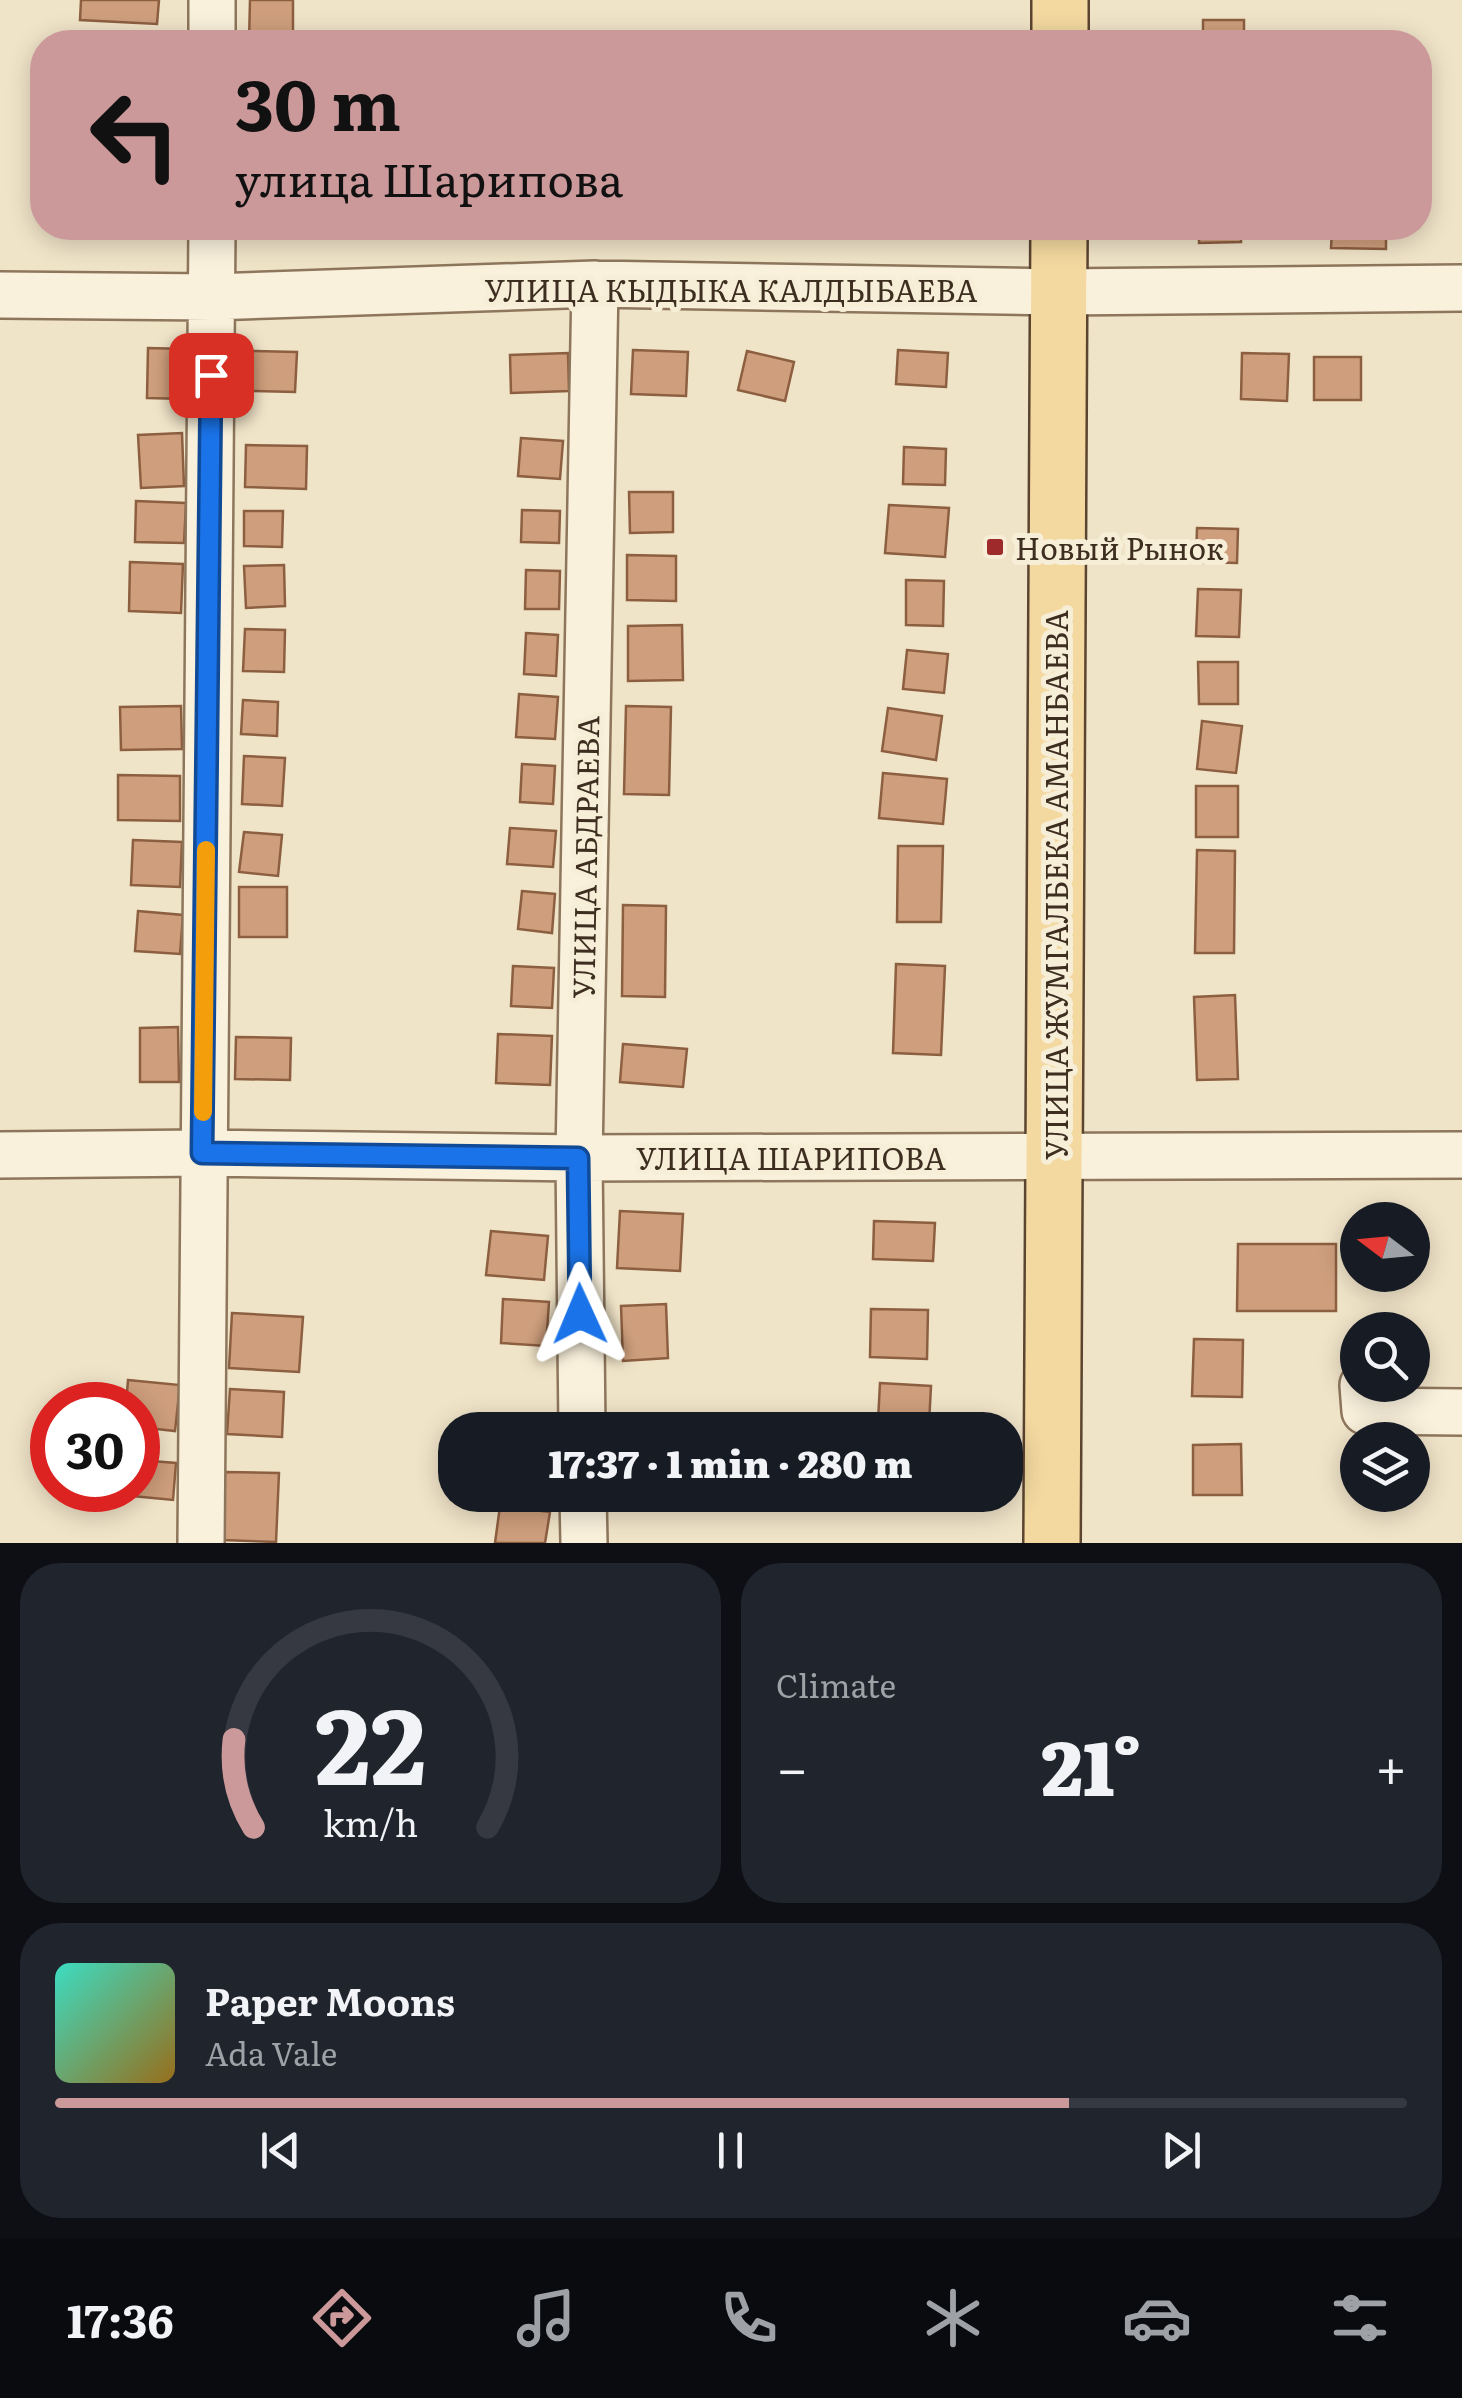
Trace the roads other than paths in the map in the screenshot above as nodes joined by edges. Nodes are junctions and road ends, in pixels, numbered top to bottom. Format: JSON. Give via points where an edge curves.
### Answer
{"nodes":[{"id":1,"x":212,"y":0,"type":"edge"},
{"id":2,"x":1060,"y":0,"type":"edge"},
{"id":3,"x":212,"y":30,"type":"edge"},
{"id":4,"x":1060,"y":30,"type":"edge"},
{"id":5,"x":212,"y":240,"type":"edge"},
{"id":6,"x":1059,"y":240,"type":"edge"},
{"id":7,"x":595,"y":284,"type":"junction"},
{"id":8,"x":1462,"y":288,"type":"edge"},
{"id":9,"x":1058,"y":292,"type":"junction"},
{"id":10,"x":0,"y":295,"type":"edge"},
{"id":11,"x":212,"y":297,"type":"junction"},
{"id":12,"x":202,"y":1153,"type":"junction"},
{"id":13,"x":0,"y":1154,"type":"edge"},
{"id":14,"x":1054,"y":1155,"type":"junction"},
{"id":15,"x":1462,"y":1156,"type":"edge"},
{"id":16,"x":578,"y":1158,"type":"junction"},
{"id":17,"x":1364,"y":1402,"type":"edge"},
{"id":18,"x":582,"y":1412,"type":"edge"},
{"id":19,"x":1462,"y":1412,"type":"edge"},
{"id":20,"x":583,"y":1512,"type":"edge"},
{"id":21,"x":201,"y":1543,"type":"edge"},
{"id":22,"x":584,"y":1543,"type":"edge"},
{"id":23,"x":1052,"y":1543,"type":"edge"}],
"edges":[{"from":1,"to":3,"type":"street"},
{"from":2,"to":4,"type":"main road"},
{"from":5,"to":11,"type":"street"},
{"from":6,"to":9,"type":"main road","name":"УЛИЦА ЖУМГАЛБЕКА АМАНБАЕВА"},
{"from":7,"to":9,"type":"street","name":"УЛИЦА КЫДЫКА КАЛДЫБАЕВА"},
{"from":7,"to":11,"type":"street","name":"УЛИЦА КЫДЫКА КАЛДЫБАЕВА"},
{"from":7,"to":16,"type":"street","name":"УЛИЦА АБДРАЕВА"},
{"from":8,"to":9,"type":"street","name":"УЛИЦА КЫДЫКА КАЛДЫБАЕВА"},
{"from":9,"to":14,"type":"main road","name":"УЛИЦА ЖУМГАЛБЕКА АМАНБАЕВА"},
{"from":10,"to":11,"type":"street","name":"УЛИЦА КЫДЫКА КАЛДЫБАЕВА"},
{"from":11,"to":12,"type":"street"},
{"from":12,"to":13,"type":"street","name":"УЛИЦА ШАРИПОВА"},
{"from":12,"to":16,"type":"street","name":"УЛИЦА ШАРИПОВА"},
{"from":12,"to":21,"type":"street"},
{"from":14,"to":15,"type":"street","name":"УЛИЦА ШАРИПОВА"},
{"from":14,"to":16,"type":"street","name":"УЛИЦА ШАРИПОВА"},
{"from":14,"to":23,"type":"main road","name":"УЛИЦА ЖУМГАЛБЕКА АМАНБАЕВА"},
{"from":16,"to":18,"type":"street","name":"УЛИЦА АБДРАЕВА"},
{"from":17,"to":19,"type":"street","via":[[1364,1411]]},
{"from":20,"to":22,"type":"street"}]}
